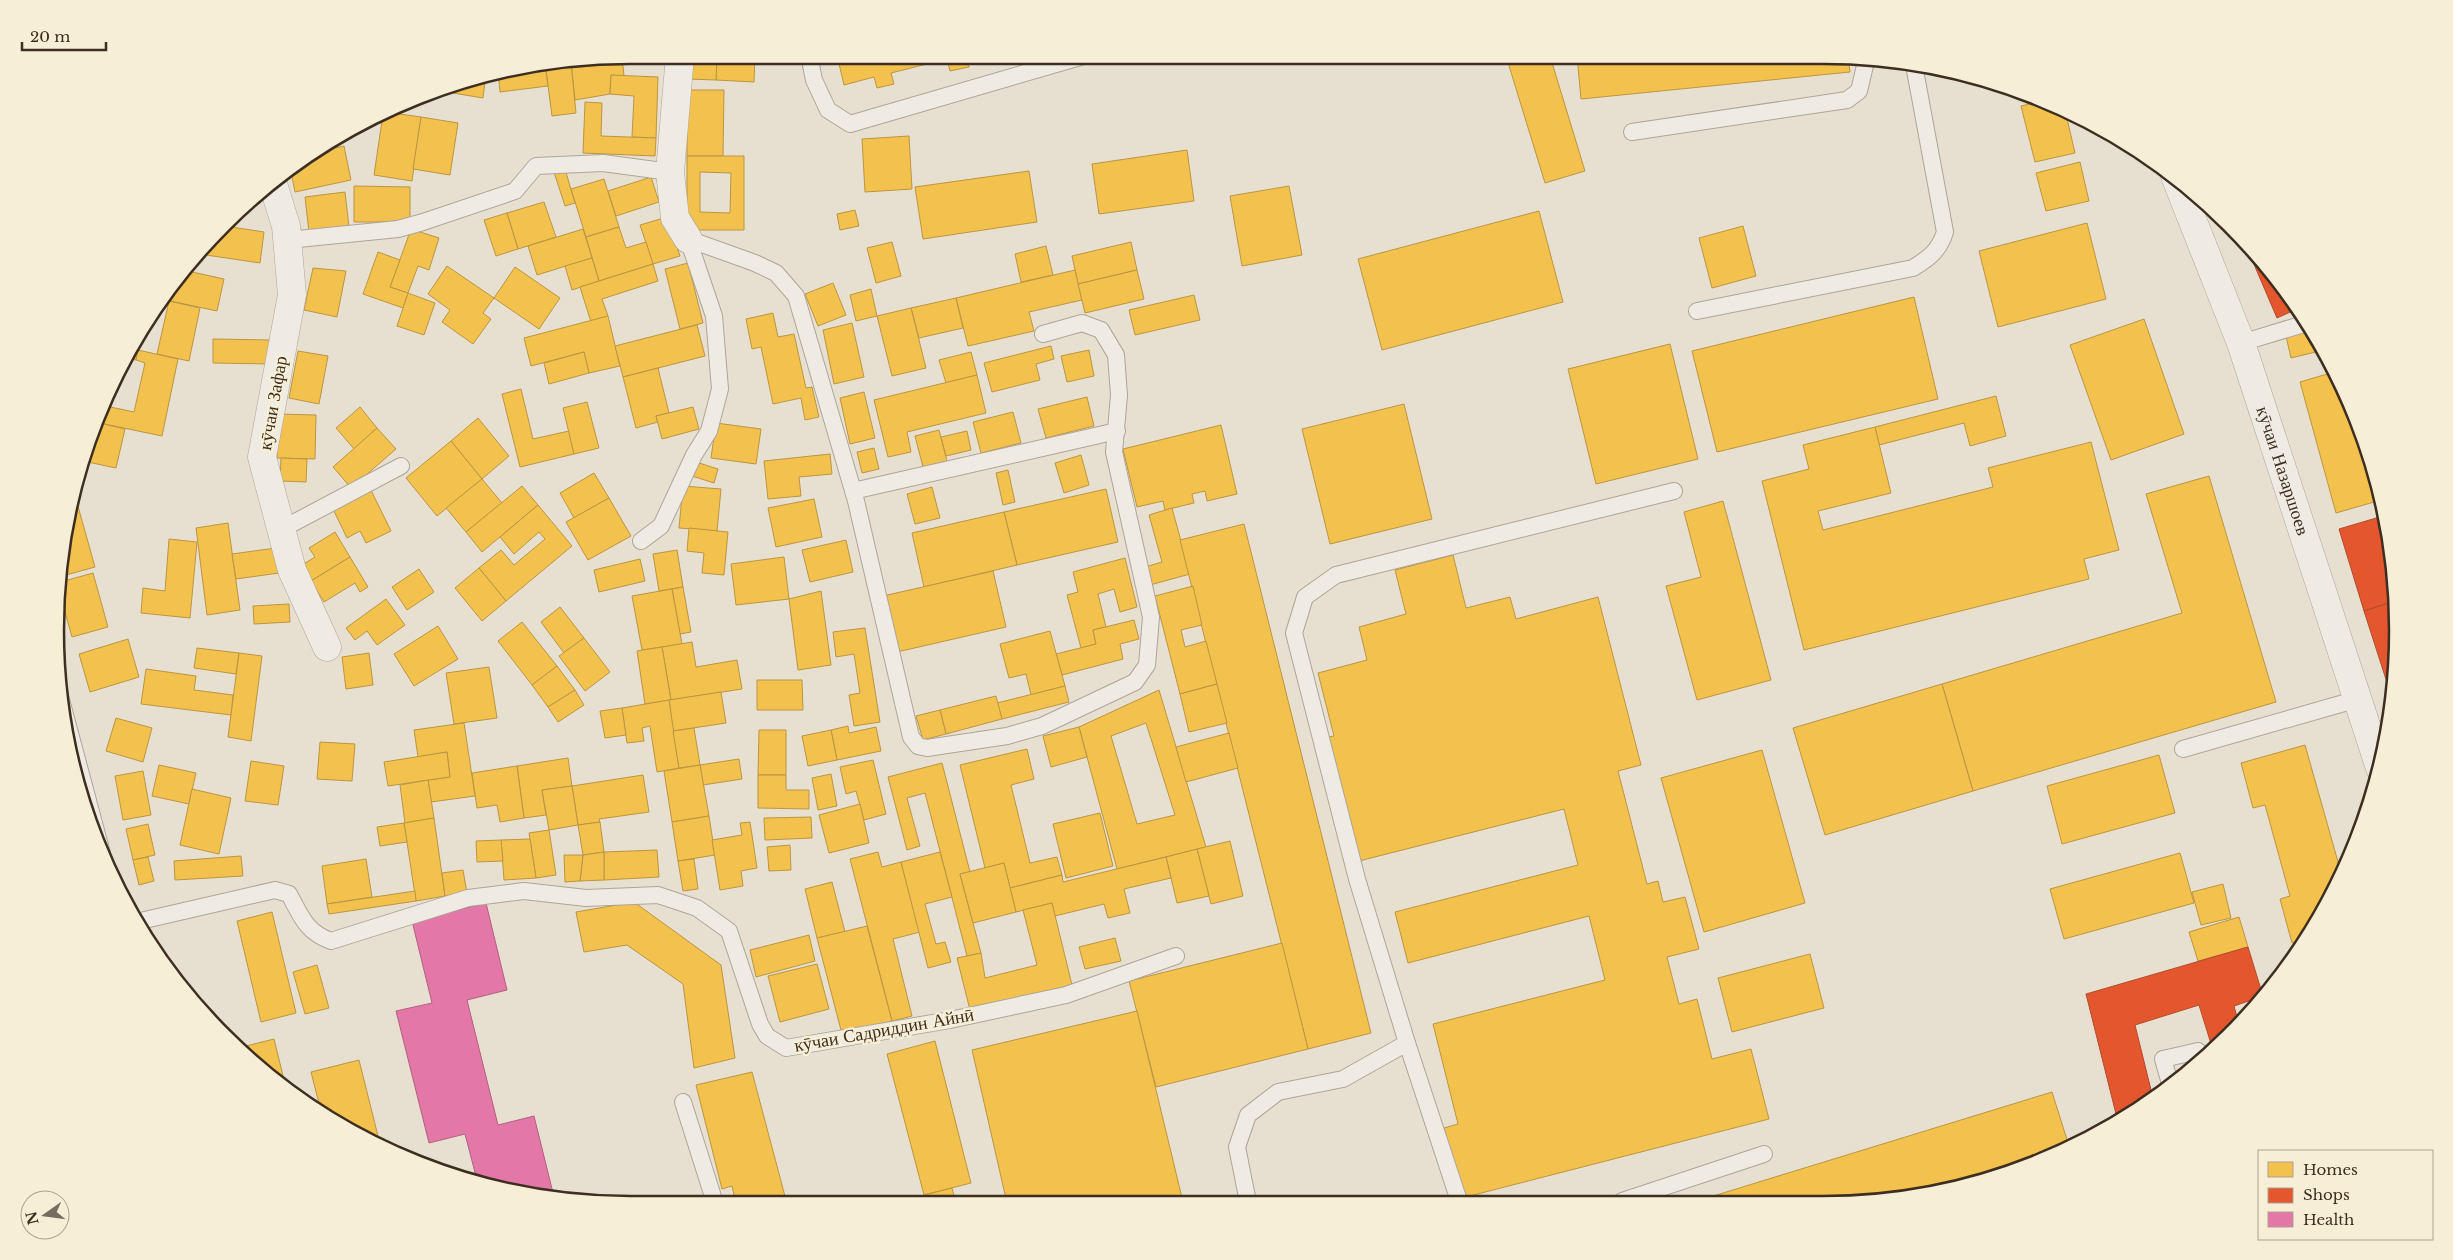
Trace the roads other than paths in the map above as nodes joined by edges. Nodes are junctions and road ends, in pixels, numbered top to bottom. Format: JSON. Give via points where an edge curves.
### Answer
{"nodes":[{"id":1,"x":679,"y":64,"type":"edge"},
{"id":2,"x":811,"y":64,"type":"edge"},
{"id":3,"x":1059,"y":64,"type":"edge"},
{"id":4,"x":1865,"y":66,"type":"edge"},
{"id":5,"x":1915,"y":72,"type":"edge"},
{"id":6,"x":1632,"y":132,"type":"dead end"},
{"id":7,"x":670,"y":172,"type":"junction"},
{"id":8,"x":275,"y":190,"type":"edge"},
{"id":9,"x":2181,"y":192,"type":"edge"},
{"id":10,"x":286,"y":226,"type":"junction"},
{"id":11,"x":688,"y":239,"type":"junction"},
{"id":12,"x":1697,"y":311,"type":"dead end"},
{"id":13,"x":2300,"y":325,"type":"edge"},
{"id":14,"x":1043,"y":334,"type":"dead end"},
{"id":15,"x":2241,"y":343,"type":"junction"},
{"id":16,"x":1117,"y":430,"type":"junction"},
{"id":17,"x":401,"y":466,"type":"dead end"},
{"id":18,"x":853,"y":490,"type":"junction"},
{"id":19,"x":1674,"y":491,"type":"dead end"},
{"id":20,"x":282,"y":529,"type":"junction"},
{"id":21,"x":641,"y":541,"type":"dead end"},
{"id":22,"x":327,"y":648,"type":"dead end"},
{"id":23,"x":2358,"y":699,"type":"junction"},
{"id":24,"x":2183,"y":749,"type":"dead end"},
{"id":25,"x":2376,"y":751,"type":"edge"},
{"id":26,"x":144,"y":920,"type":"edge"},
{"id":27,"x":1176,"y":956,"type":"dead end"},
{"id":28,"x":1407,"y":1043,"type":"junction"},
{"id":29,"x":2199,"y":1053,"type":"edge"},
{"id":30,"x":2168,"y":1079,"type":"edge"},
{"id":31,"x":683,"y":1102,"type":"dead end"},
{"id":32,"x":1764,"y":1154,"type":"dead end"},
{"id":33,"x":712,"y":1196,"type":"edge"},
{"id":34,"x":1247,"y":1196,"type":"edge"},
{"id":35,"x":1457,"y":1196,"type":"edge"},
{"id":36,"x":1637,"y":1196,"type":"edge"}],
"edges":[{"from":1,"to":7,"type":"street"},
{"from":2,"to":3,"type":"lane","via":[[814,80],[828,110],[850,124]]},
{"from":4,"to":6,"type":"lane","via":[[1859,91],[1847,100]]},
{"from":5,"to":12,"type":"lane","via":[[1944,232],[1941,245],[1932,256],[1913,268]]},
{"from":7,"to":10,"type":"lane","via":[[603,163],[536,166],[515,191],[398,229],[298,239]]},
{"from":7,"to":11,"type":"street","via":[[675,218]]},
{"from":8,"to":10,"type":"street","name":"кӯчаи Зафар"},
{"from":9,"to":15,"type":"street","name":"кӯчаи Назаршоев"},
{"from":10,"to":20,"type":"street","name":"кӯчаи Зафар","via":[[292,295],[262,457]]},
{"from":11,"to":18,"type":"lane","via":[[776,273],[796,296]]},
{"from":11,"to":21,"type":"lane","via":[[714,316],[720,389],[710,430],[661,526]]},
{"from":13,"to":15,"type":"lane"},
{"from":14,"to":16,"type":"lane","via":[[1082,323],[1101,330],[1116,355]]},
{"from":15,"to":23,"type":"street","name":"кӯчаи Назаршоев"},
{"from":16,"to":18,"type":"lane"},
{"from":16,"to":18,"type":"lane","via":[[1114,452],[1118,475],[1151,617],[1147,665],[1135,682],[1042,726],[1006,736],[927,748],[918,746],[911,737]]},
{"from":17,"to":20,"type":"lane"},
{"from":19,"to":28,"type":"lane","via":[[1336,575],[1305,597],[1294,632],[1357,879]]},
{"from":20,"to":22,"type":"street","name":"кӯчаи Зафар","via":[[292,570]]},
{"from":23,"to":24,"type":"lane"},
{"from":23,"to":25,"type":"street","name":"кӯчаи Назаршоев"},
{"from":26,"to":27,"type":"lane","name":"кӯчаи Садриддин Айнӣ","via":[[275,890],[288,894],[316,936],[331,941],[468,898],[524,890],[586,898],[658,895],[697,908],[729,931],[760,1024],[767,1036],[786,1048],[950,1020],[1066,995]]},
{"from":28,"to":34,"type":"lane","via":[[1343,1079],[1278,1092],[1248,1115],[1237,1147]]},
{"from":28,"to":35,"type":"lane"},
{"from":29,"to":30,"type":"lane","via":[[2198,1051],[2163,1059]]},
{"from":31,"to":33,"type":"lane"},
{"from":32,"to":36,"type":"lane"}]}
